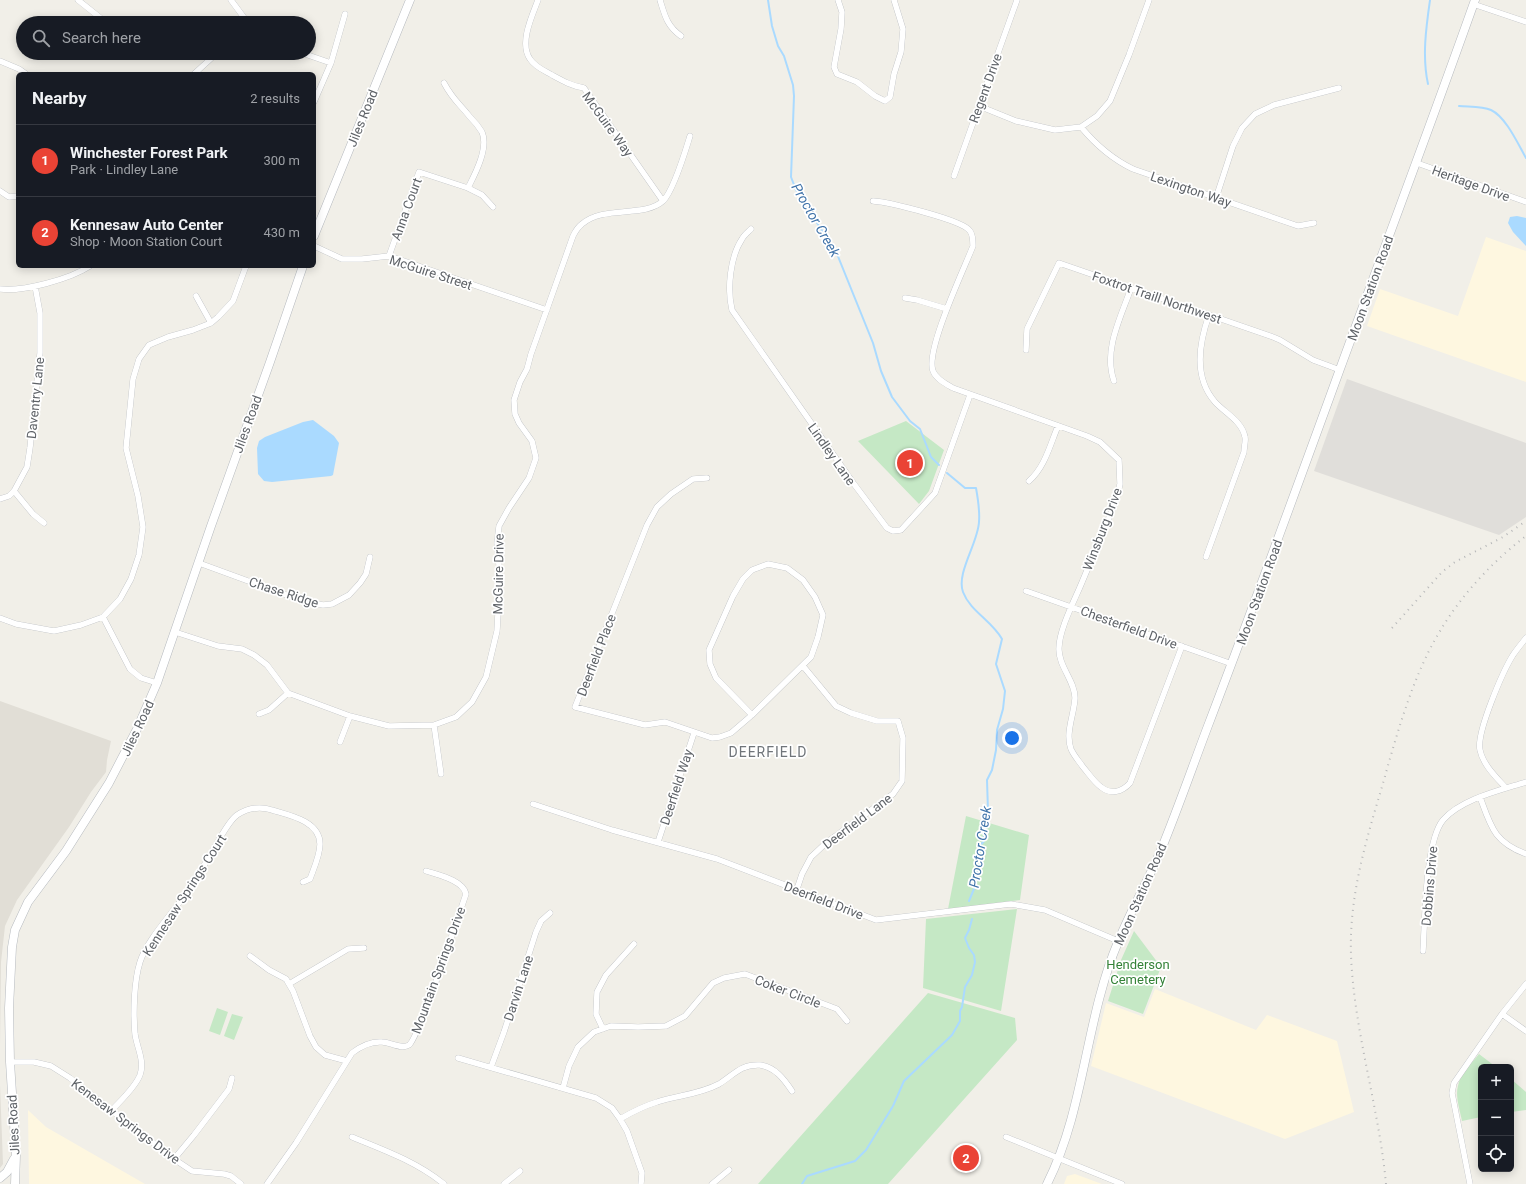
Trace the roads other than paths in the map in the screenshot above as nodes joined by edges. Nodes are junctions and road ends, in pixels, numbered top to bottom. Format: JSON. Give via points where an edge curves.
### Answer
{"nodes":[{"id":1,"x":78,"y":0,"type":"edge"},
{"id":2,"x":231,"y":0,"type":"edge"},
{"id":3,"x":410,"y":0,"type":"edge"},
{"id":4,"x":538,"y":0,"type":"edge"},
{"id":5,"x":660,"y":0,"type":"edge"},
{"id":6,"x":838,"y":0,"type":"edge"},
{"id":7,"x":894,"y":0,"type":"edge"},
{"id":8,"x":1017,"y":0,"type":"edge"},
{"id":9,"x":1149,"y":0,"type":"edge"},
{"id":10,"x":1474,"y":2,"type":"edge"},
{"id":11,"x":345,"y":14,"type":"dead end"},
{"id":12,"x":98,"y":16,"type":"edge"},
{"id":13,"x":243,"y":16,"type":"edge"},
{"id":14,"x":1526,"y":22,"type":"edge"},
{"id":15,"x":681,"y":36,"type":"dead end"},
{"id":16,"x":316,"y":58,"type":"edge"},
{"id":17,"x":209,"y":60,"type":"edge"},
{"id":18,"x":0,"y":61,"type":"edge"},
{"id":19,"x":331,"y":63,"type":"junction"},
{"id":20,"x":23,"y":72,"type":"edge"},
{"id":21,"x":196,"y":72,"type":"edge"},
{"id":22,"x":444,"y":82,"type":"dead end"},
{"id":23,"x":1339,"y":88,"type":"dead end"},
{"id":24,"x":316,"y":97,"type":"edge"},
{"id":25,"x":979,"y":106,"type":"junction"},
{"id":26,"x":1081,"y":127,"type":"junction"},
{"id":27,"x":690,"y":136,"type":"dead end"},
{"id":28,"x":1417,"y":163,"type":"junction"},
{"id":29,"x":954,"y":176,"type":"dead end"},
{"id":30,"x":468,"y":188,"type":"junction"},
{"id":31,"x":0,"y":191,"type":"edge"},
{"id":32,"x":16,"y":196,"type":"edge"},
{"id":33,"x":1216,"y":198,"type":"junction"},
{"id":34,"x":663,"y":201,"type":"junction"},
{"id":35,"x":873,"y":201,"type":"dead end"},
{"id":36,"x":1526,"y":202,"type":"edge"},
{"id":37,"x":493,"y":207,"type":"dead end"},
{"id":38,"x":1314,"y":224,"type":"dead end"},
{"id":39,"x":751,"y":229,"type":"dead end"},
{"id":40,"x":316,"y":231,"type":"edge"},
{"id":41,"x":316,"y":247,"type":"edge"},
{"id":42,"x":389,"y":256,"type":"junction"},
{"id":43,"x":86,"y":268,"type":"edge"},
{"id":44,"x":245,"y":268,"type":"edge"},
{"id":45,"x":302,"y":268,"type":"edge"},
{"id":46,"x":35,"y":286,"type":"junction"},
{"id":47,"x":1131,"y":288,"type":"junction"},
{"id":48,"x":0,"y":289,"type":"edge"},
{"id":49,"x":196,"y":296,"type":"dead end"},
{"id":50,"x":905,"y":298,"type":"dead end"},
{"id":51,"x":947,"y":309,"type":"junction"},
{"id":52,"x":547,"y":310,"type":"junction"},
{"id":53,"x":1209,"y":315,"type":"junction"},
{"id":54,"x":211,"y":323,"type":"junction"},
{"id":55,"x":1026,"y":350,"type":"dead end"},
{"id":56,"x":1340,"y":370,"type":"junction"},
{"id":57,"x":1114,"y":381,"type":"dead end"},
{"id":58,"x":970,"y":394,"type":"junction"},
{"id":59,"x":1058,"y":426,"type":"junction"},
{"id":60,"x":707,"y":478,"type":"dead end"},
{"id":61,"x":1029,"y":481,"type":"dead end"},
{"id":62,"x":14,"y":491,"type":"junction"},
{"id":63,"x":0,"y":499,"type":"edge"},
{"id":64,"x":44,"y":523,"type":"dead end"},
{"id":65,"x":370,"y":557,"type":"dead end"},
{"id":66,"x":1206,"y":557,"type":"dead end"},
{"id":67,"x":199,"y":563,"type":"junction"},
{"id":68,"x":1026,"y":591,"type":"dead end"},
{"id":69,"x":1071,"y":606,"type":"junction"},
{"id":70,"x":103,"y":617,"type":"junction"},
{"id":71,"x":0,"y":618,"type":"edge"},
{"id":72,"x":176,"y":632,"type":"junction"},
{"id":73,"x":1526,"y":638,"type":"edge"},
{"id":74,"x":1182,"y":646,"type":"junction"},
{"id":75,"x":1232,"y":664,"type":"junction"},
{"id":76,"x":802,"y":666,"type":"junction"},
{"id":77,"x":157,"y":683,"type":"junction"},
{"id":78,"x":288,"y":693,"type":"junction"},
{"id":79,"x":259,"y":714,"type":"dead end"},
{"id":80,"x":752,"y":715,"type":"junction"},
{"id":81,"x":350,"y":716,"type":"junction"},
{"id":82,"x":434,"y":725,"type":"junction"},
{"id":83,"x":694,"y":733,"type":"junction"},
{"id":84,"x":340,"y":742,"type":"dead end"},
{"id":85,"x":441,"y":774,"type":"dead end"},
{"id":86,"x":1526,"y":782,"type":"edge"},
{"id":87,"x":1506,"y":788,"type":"junction"},
{"id":88,"x":1480,"y":797,"type":"junction"},
{"id":89,"x":532,"y":804,"type":"dead end"},
{"id":90,"x":658,"y":842,"type":"junction"},
{"id":91,"x":1526,"y":854,"type":"edge"},
{"id":92,"x":426,"y":871,"type":"dead end"},
{"id":93,"x":303,"y":882,"type":"dead end"},
{"id":94,"x":797,"y":889,"type":"junction"},
{"id":95,"x":550,"y":913,"type":"dead end"},
{"id":96,"x":1118,"y":941,"type":"junction"},
{"id":97,"x":634,"y":944,"type":"dead end"},
{"id":98,"x":364,"y":948,"type":"dead end"},
{"id":99,"x":1423,"y":952,"type":"dead end"},
{"id":100,"x":250,"y":956,"type":"dead end"},
{"id":101,"x":289,"y":984,"type":"junction"},
{"id":102,"x":1526,"y":984,"type":"edge"},
{"id":103,"x":1502,"y":1014,"type":"junction"},
{"id":104,"x":847,"y":1021,"type":"dead end"},
{"id":105,"x":603,"y":1029,"type":"junction"},
{"id":106,"x":1526,"y":1031,"type":"edge"},
{"id":107,"x":458,"y":1058,"type":"dead end"},
{"id":108,"x":347,"y":1060,"type":"junction"},
{"id":109,"x":10,"y":1062,"type":"junction"},
{"id":110,"x":490,"y":1067,"type":"junction"},
{"id":111,"x":232,"y":1078,"type":"dead end"},
{"id":112,"x":563,"y":1088,"type":"junction"},
{"id":113,"x":792,"y":1091,"type":"dead end"},
{"id":114,"x":111,"y":1111,"type":"junction"},
{"id":115,"x":620,"y":1119,"type":"junction"},
{"id":116,"x":352,"y":1137,"type":"dead end"},
{"id":117,"x":1006,"y":1137,"type":"dead end"},
{"id":118,"x":16,"y":1156,"type":"junction"},
{"id":119,"x":174,"y":1159,"type":"junction"},
{"id":120,"x":1058,"y":1159,"type":"junction"},
{"id":121,"x":729,"y":1170,"type":"dead end"},
{"id":122,"x":520,"y":1171,"type":"dead end"},
{"id":123,"x":0,"y":1178,"type":"edge"},
{"id":124,"x":16,"y":1184,"type":"edge"},
{"id":125,"x":241,"y":1184,"type":"edge"},
{"id":126,"x":267,"y":1184,"type":"edge"},
{"id":127,"x":444,"y":1184,"type":"edge"},
{"id":128,"x":504,"y":1184,"type":"edge"},
{"id":129,"x":641,"y":1184,"type":"edge"},
{"id":130,"x":712,"y":1184,"type":"edge"},
{"id":131,"x":1047,"y":1184,"type":"edge"},
{"id":132,"x":1122,"y":1184,"type":"edge"},
{"id":133,"x":1470,"y":1184,"type":"edge"}],
"edges":[{"from":1,"to":12,"type":"street"},
{"from":2,"to":13,"type":"street"},
{"from":3,"to":40,"type":"street","name":"Jiles Road"},
{"from":4,"to":34,"type":"street","name":"McGuire Way","via":[[526,32],[526,47],[530,59],[541,70],[574,86],[584,88]]},
{"from":5,"to":15,"type":"street","via":[[672,29]]},
{"from":6,"to":7,"type":"street","via":[[842,12],[841,29],[834,67],[838,74],[857,82],[885,101],[890,97],[901,52],[903,29]]},
{"from":8,"to":25,"type":"street","name":"Regent Drive"},
{"from":9,"to":26,"type":"street","via":[[1110,100],[1097,116]]},
{"from":10,"to":14,"type":"street"},
{"from":10,"to":28,"type":"street","name":"Moon Station Road"},
{"from":11,"to":19,"type":"street"},
{"from":16,"to":19,"type":"street"},
{"from":17,"to":21,"type":"street"},
{"from":18,"to":20,"type":"street"},
{"from":19,"to":24,"type":"street"},
{"from":22,"to":30,"type":"street","via":[[450,94],[483,137],[480,164]]},
{"from":23,"to":33,"type":"street","via":[[1274,105],[1255,114],[1242,128],[1233,146]]},
{"from":25,"to":26,"type":"street","via":[[1016,121],[1055,130]]},
{"from":25,"to":29,"type":"street","name":"Regent Drive"},
{"from":26,"to":33,"type":"street","name":"Lexington Way","via":[[1109,156],[1132,169]]},
{"from":27,"to":34,"type":"street","via":[[670,190]]},
{"from":28,"to":36,"type":"street","name":"Heritage Drive"},
{"from":28,"to":56,"type":"street","name":"Moon Station Road"},
{"from":30,"to":37,"type":"street","name":"Anna Court","via":[[482,195]]},
{"from":30,"to":42,"type":"street","name":"Anna Court","via":[[419,172]]},
{"from":31,"to":32,"type":"street","via":[[8,197]]},
{"from":33,"to":38,"type":"street","name":"Lexington Way","via":[[1298,226]]},
{"from":34,"to":52,"type":"street","name":"McGuire Drive","via":[[642,210],[600,215],[582,224],[572,236]]},
{"from":35,"to":51,"type":"street","name":"Winsburg Drive","via":[[886,202],[945,219],[970,230],[973,246]]},
{"from":39,"to":58,"type":"street","name":"Lindley Lane","via":[[742,238],[735,254],[730,279],[732,310],[854,484],[887,528],[893,532],[901,530],[934,493]]},
{"from":41,"to":42,"type":"street","name":"McGuire Street","via":[[342,259]]},
{"from":42,"to":52,"type":"street","name":"McGuire Street"},
{"from":43,"to":46,"type":"street"},
{"from":44,"to":54,"type":"street","via":[[233,302]]},
{"from":45,"to":67,"type":"street","name":"Jiles Road"},
{"from":46,"to":48,"type":"street"},
{"from":46,"to":62,"type":"street","name":"Daventry Lane","via":[[40,313],[40,353],[27,467]]},
{"from":47,"to":53,"type":"street","name":"Foxtrot Traill Northwest"},
{"from":47,"to":55,"type":"street","name":"Foxtrot Traill Northwest","via":[[1059,263],[1027,329]]},
{"from":47,"to":57,"type":"street","via":[[1111,346],[1109,359]]},
{"from":49,"to":54,"type":"street"},
{"from":50,"to":51,"type":"street"},
{"from":51,"to":58,"type":"street","name":"Winsburg Drive","via":[[931,357],[933,371],[941,381]]},
{"from":52,"to":82,"type":"street","name":"McGuire Drive","via":[[514,400],[515,414],[532,441],[536,458],[529,478],[499,526],[497,631],[486,678],[472,702],[456,717]]},
{"from":53,"to":56,"type":"street","name":"Foxtrot Traill Northwest","via":[[1280,340],[1314,360]]},
{"from":53,"to":66,"type":"street","via":[[1200,350],[1200,368],[1204,384],[1215,402],[1237,421],[1245,436],[1244,452]]},
{"from":54,"to":70,"type":"street","via":[[149,345],[139,359],[133,379],[126,448],[143,527],[139,555],[131,579],[120,599]]},
{"from":56,"to":75,"type":"street","name":"Moon Station Road"},
{"from":58,"to":59,"type":"street","name":"Winsburg Drive"},
{"from":59,"to":61,"type":"street","via":[[1042,466]]},
{"from":59,"to":69,"type":"street","name":"Winsburg Drive","via":[[1100,442],[1119,460],[1120,484],[1116,500]]},
{"from":60,"to":83,"type":"street","name":"Deerfield Place","via":[[693,479],[656,507],[575,707],[645,725],[665,722]]},
{"from":62,"to":63,"type":"street"},
{"from":62,"to":64,"type":"street"},
{"from":65,"to":67,"type":"street","name":"Chase Ridge","via":[[366,574],[349,595],[332,604],[323,605],[304,601]]},
{"from":67,"to":72,"type":"street","name":"Jiles Road"},
{"from":68,"to":69,"type":"street","name":"Chesterfield Drive"},
{"from":69,"to":74,"type":"street","name":"Chesterfield Drive"},
{"from":69,"to":74,"type":"street","name":"Winsburg Drive","via":[[1059,650],[1075,697],[1069,734],[1071,749],[1104,790],[1122,790],[1130,783]]},
{"from":70,"to":71,"type":"street","via":[[54,631],[16,624]]},
{"from":70,"to":77,"type":"street","via":[[130,669],[141,678]]},
{"from":72,"to":77,"type":"street","name":"Jiles Road"},
{"from":72,"to":78,"type":"street","via":[[218,646],[242,649],[254,655],[267,665]]},
{"from":73,"to":87,"type":"street","via":[[1513,654],[1503,673],[1479,742],[1483,758]]},
{"from":74,"to":75,"type":"street","name":"Chesterfield Drive"},
{"from":75,"to":96,"type":"street","name":"Moon Station Road","via":[[1161,851]]},
{"from":76,"to":80,"type":"street","name":"Deerfield Place"},
{"from":76,"to":80,"type":"street","name":"Deerfield Place","via":[[812,657],[823,615],[815,597],[803,580],[787,568],[768,564],[752,570],[733,596],[709,650],[710,664],[716,678]]},
{"from":76,"to":94,"type":"street","name":"Deerfield Lane","via":[[836,706],[877,721],[898,721],[903,738],[902,781],[894,794],[826,843],[811,857]]},
{"from":77,"to":109,"type":"street","name":"Jiles Road","via":[[124,756],[66,851],[18,920],[10,968]]},
{"from":78,"to":79,"type":"street","via":[[269,710]]},
{"from":78,"to":81,"type":"street","name":"McGuire Drive"},
{"from":80,"to":83,"type":"street","name":"Deerfield Place","via":[[731,733],[720,737],[712,738]]},
{"from":81,"to":82,"type":"street","name":"McGuire Drive","via":[[389,726]]},
{"from":81,"to":84,"type":"street"},
{"from":82,"to":85,"type":"street"},
{"from":83,"to":90,"type":"street","name":"Deerfield Way"},
{"from":86,"to":87,"type":"street","name":"Dobbins Drive"},
{"from":87,"to":88,"type":"street","name":"Dobbins Drive"},
{"from":88,"to":91,"type":"street","via":[[1493,830],[1501,840]]},
{"from":88,"to":99,"type":"street","name":"Dobbins Drive","via":[[1466,803],[1444,819],[1434,839],[1430,855]]},
{"from":89,"to":90,"type":"street","name":"Deerfield Drive"},
{"from":90,"to":94,"type":"street","name":"Deerfield Drive","via":[[717,859]]},
{"from":92,"to":108,"type":"street","name":"Mountain Springs Drive","via":[[461,884],[466,894],[413,1040],[403,1047],[382,1042],[363,1045]]},
{"from":93,"to":114,"type":"street","name":"Kennesaw Springs Court","via":[[310,879],[320,844],[318,833],[311,825],[263,807],[236,816],[140,961],[134,991],[135,1034],[142,1066],[139,1077]]},
{"from":94,"to":96,"type":"street","name":"Deerfield Drive","via":[[876,920],[1006,904],[1038,908]]},
{"from":95,"to":110,"type":"street","name":"Darvin Lane","via":[[541,921],[536,932]]},
{"from":96,"to":120,"type":"street","name":"Moon Station Road","via":[[1098,1001],[1073,1110]]},
{"from":97,"to":105,"type":"street","via":[[606,975],[597,992],[596,1014]]},
{"from":98,"to":101,"type":"street","via":[[348,949]]},
{"from":100,"to":101,"type":"street","via":[[286,979]]},
{"from":101,"to":108,"type":"street","via":[[316,1047],[325,1055]]},
{"from":102,"to":103,"type":"street"},
{"from":103,"to":106,"type":"street"},
{"from":103,"to":133,"type":"street","via":[[1454,1083],[1452,1093]]},
{"from":104,"to":105,"type":"street","name":"Coker Circle","via":[[837,1009],[745,974],[712,983],[685,1016],[666,1026],[611,1026]]},
{"from":105,"to":112,"type":"street","name":"Coker Circle","via":[[594,1032],[578,1047]]},
{"from":107,"to":110,"type":"street"},
{"from":108,"to":126,"type":"street","name":"Mountain Springs Drive","via":[[296,1143]]},
{"from":109,"to":114,"type":"street","name":"Kenesaw Springs Drive","via":[[34,1062],[51,1066]]},
{"from":109,"to":118,"type":"street","name":"Jiles Road"},
{"from":110,"to":112,"type":"street"},
{"from":111,"to":119,"type":"street","via":[[228,1089]]},
{"from":112,"to":115,"type":"street","via":[[596,1098],[612,1108]]},
{"from":113,"to":115,"type":"street","via":[[783,1077],[770,1067],[759,1065],[741,1068],[719,1084],[697,1093],[638,1108]]},
{"from":114,"to":119,"type":"street","name":"Kenesaw Springs Drive"},
{"from":115,"to":129,"type":"street","via":[[627,1131],[642,1174]]},
{"from":116,"to":127,"type":"street","via":[[410,1161]]},
{"from":117,"to":120,"type":"street"},
{"from":118,"to":123,"type":"street","via":[[7,1172]]},
{"from":118,"to":124,"type":"street","name":"Jiles Road"},
{"from":119,"to":125,"type":"street","name":"Kenesaw Springs Drive","via":[[192,1171],[224,1174]]},
{"from":120,"to":131,"type":"street","name":"Moon Station Road"},
{"from":120,"to":132,"type":"street"},
{"from":121,"to":130,"type":"street"},
{"from":122,"to":128,"type":"street"}]}
